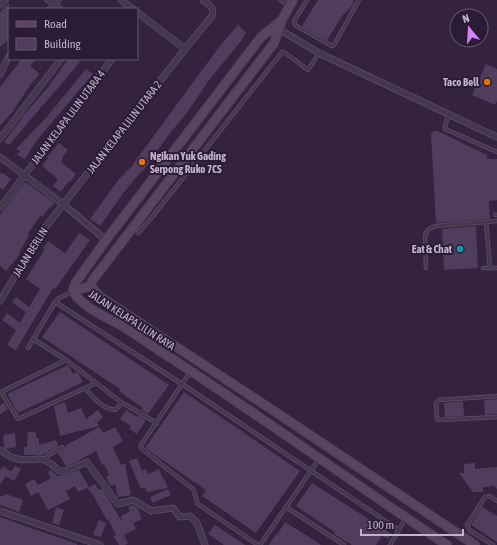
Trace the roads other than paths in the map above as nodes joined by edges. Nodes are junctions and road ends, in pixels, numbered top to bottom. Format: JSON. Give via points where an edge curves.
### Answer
{"nodes":[{"id":1,"x":5,"y":0,"type":"edge"},
{"id":2,"x":48,"y":0,"type":"edge"},
{"id":3,"x":121,"y":0,"type":"edge"},
{"id":4,"x":203,"y":0,"type":"edge"},
{"id":5,"x":282,"y":0,"type":"edge"},
{"id":6,"x":307,"y":0,"type":"edge"},
{"id":7,"x":359,"y":0,"type":"edge"},
{"id":8,"x":291,"y":3,"type":"edge"},
{"id":9,"x":54,"y":4,"type":"edge"},
{"id":10,"x":0,"y":5,"type":"edge"},
{"id":11,"x":132,"y":8,"type":"edge"},
{"id":12,"x":138,"y":13,"type":"edge"},
{"id":13,"x":276,"y":28,"type":"junction"},
{"id":14,"x":185,"y":49,"type":"junction"},
{"id":15,"x":319,"y":53,"type":"junction"},
{"id":16,"x":8,"y":57,"type":"edge"},
{"id":17,"x":8,"y":58,"type":"edge"},
{"id":18,"x":60,"y":60,"type":"edge"},
{"id":19,"x":111,"y":60,"type":"edge"},
{"id":20,"x":0,"y":63,"type":"edge"},
{"id":21,"x":0,"y":74,"type":"edge"},
{"id":22,"x":449,"y":114,"type":"junction"},
{"id":23,"x":497,"y":137,"type":"edge"},
{"id":24,"x":0,"y":139,"type":"edge"},
{"id":25,"x":176,"y":149,"type":"junction"},
{"id":26,"x":497,"y":152,"type":"edge"},
{"id":27,"x":188,"y":156,"type":"junction"},
{"id":28,"x":0,"y":157,"type":"edge"},
{"id":29,"x":24,"y":176,"type":"junction"},
{"id":30,"x":63,"y":204,"type":"junction"},
{"id":31,"x":0,"y":208,"type":"edge"},
{"id":32,"x":150,"y":214,"type":"junction"},
{"id":33,"x":497,"y":221,"type":"edge"},
{"id":34,"x":486,"y":223,"type":"junction"},
{"id":35,"x":138,"y":233,"type":"dead end"},
{"id":36,"x":106,"y":240,"type":"junction"},
{"id":37,"x":426,"y":268,"type":"dead end"},
{"id":38,"x":483,"y":268,"type":"dead end"},
{"id":39,"x":490,"y":268,"type":"junction"},
{"id":40,"x":497,"y":268,"type":"edge"},
{"id":41,"x":91,"y":286,"type":"junction"},
{"id":42,"x":73,"y":292,"type":"junction"},
{"id":43,"x":99,"y":296,"type":"junction"},
{"id":44,"x":0,"y":301,"type":"edge"},
{"id":45,"x":55,"y":302,"type":"junction"},
{"id":46,"x":90,"y":308,"type":"junction"},
{"id":47,"x":33,"y":339,"type":"junction"},
{"id":48,"x":28,"y":348,"type":"dead end"},
{"id":49,"x":66,"y":360,"type":"junction"},
{"id":50,"x":191,"y":371,"type":"junction"},
{"id":51,"x":96,"y":382,"type":"junction"},
{"id":52,"x":182,"y":384,"type":"junction"},
{"id":53,"x":85,"y":388,"type":"junction"},
{"id":54,"x":497,"y":396,"type":"edge"},
{"id":55,"x":121,"y":402,"type":"junction"},
{"id":56,"x":497,"y":417,"type":"edge"},
{"id":57,"x":156,"y":423,"type":"junction"},
{"id":58,"x":62,"y":447,"type":"dead end"},
{"id":59,"x":0,"y":450,"type":"edge"},
{"id":60,"x":319,"y":459,"type":"junction"},
{"id":61,"x":45,"y":460,"type":"junction"},
{"id":62,"x":310,"y":471,"type":"junction"},
{"id":63,"x":497,"y":501,"type":"edge"},
{"id":64,"x":286,"y":507,"type":"junction"},
{"id":65,"x":0,"y":510,"type":"edge"},
{"id":66,"x":406,"y":518,"type":"junction"},
{"id":67,"x":399,"y":530,"type":"junction"},
{"id":68,"x":480,"y":537,"type":"junction"},
{"id":69,"x":100,"y":545,"type":"edge"},
{"id":70,"x":205,"y":545,"type":"edge"},
{"id":71,"x":259,"y":545,"type":"edge"},
{"id":72,"x":344,"y":545,"type":"edge"},
{"id":73,"x":390,"y":545,"type":"edge"},
{"id":74,"x":447,"y":545,"type":"edge"},
{"id":75,"x":474,"y":545,"type":"edge"},
{"id":76,"x":493,"y":545,"type":"edge"}],
"edges":[{"from":1,"to":10,"type":"street"},
{"from":2,"to":9,"type":"street"},
{"from":3,"to":11,"type":"street"},
{"from":4,"to":14,"type":"street","name":"JALAN KELAPA LILIN UTARA 2","via":[[212,7],[212,16]]},
{"from":5,"to":8,"type":"street"},
{"from":6,"to":7,"type":"lane","via":[[294,21],[295,25],[332,46]]},
{"from":8,"to":13,"type":"street","name":"JALAN KELAPA LILIN RAYA"},
{"from":12,"to":14,"type":"street"},
{"from":13,"to":15,"type":"street"},
{"from":13,"to":25,"type":"street","name":"JALAN KELAPA LILIN RAYA","via":[[261,37]]},
{"from":13,"to":27,"type":"street","name":"JALAN KELAPA LILIN RAYA","via":[[274,43]]},
{"from":14,"to":30,"type":"street","name":"JALAN KELAPA LILIN UTARA 2"},
{"from":15,"to":22,"type":"street"},
{"from":15,"to":32,"type":"lane","via":[[308,70],[282,52]]},
{"from":16,"to":20,"type":"street"},
{"from":17,"to":21,"type":"street"},
{"from":18,"to":24,"type":"street"},
{"from":19,"to":29,"type":"street","name":"JALAN KELAPA LILIN UTARA 4"},
{"from":22,"to":23,"type":"street"},
{"from":22,"to":26,"type":"lane","via":[[445,129]]},
{"from":25,"to":27,"type":"street"},
{"from":25,"to":36,"type":"street","name":"JALAN KELAPA LILIN RAYA"},
{"from":27,"to":32,"type":"street","name":"JALAN KELAPA LILIN RAYA"},
{"from":28,"to":29,"type":"street"},
{"from":29,"to":30,"type":"street"},
{"from":29,"to":31,"type":"street","name":"JALAN KELAPA LILIN UTARA 4"},
{"from":30,"to":36,"type":"street"},
{"from":30,"to":44,"type":"street","name":"JALAN BERLIN","via":[[40,234]]},
{"from":32,"to":35,"type":"lane"},
{"from":32,"to":41,"type":"street","name":"JALAN KELAPA LILIN RAYA"},
{"from":33,"to":34,"type":"lane"},
{"from":34,"to":37,"type":"lane","via":[[430,228],[425,236]]},
{"from":34,"to":39,"type":"lane"},
{"from":36,"to":42,"type":"street","name":"JALAN KELAPA LILIN RAYA","via":[[76,282]]},
{"from":38,"to":39,"type":"lane"},
{"from":39,"to":40,"type":"lane"},
{"from":41,"to":42,"type":"street"},
{"from":41,"to":43,"type":"street","name":"JALAN KELAPA LILIN RAYA"},
{"from":42,"to":45,"type":"lane"},
{"from":42,"to":46,"type":"street","name":"JALAN KELAPA LILIN RAYA"},
{"from":43,"to":46,"type":"street","via":[[90,301]]},
{"from":43,"to":75,"type":"street","name":"JALAN KELAPA LILIN RAYA"},
{"from":45,"to":47,"type":"lane"},
{"from":45,"to":52,"type":"lane"},
{"from":46,"to":50,"type":"street","name":"JALAN KELAPA LILIN RAYA"},
{"from":47,"to":48,"type":"lane"},
{"from":47,"to":49,"type":"lane"},
{"from":49,"to":51,"type":"lane"},
{"from":49,"to":53,"type":"lane","via":[[1,392],[18,419]]},
{"from":50,"to":52,"type":"lane"},
{"from":50,"to":60,"type":"street","name":"JALAN KELAPA LILIN RAYA"},
{"from":51,"to":53,"type":"lane"},
{"from":51,"to":55,"type":"lane"},
{"from":52,"to":57,"type":"lane"},
{"from":52,"to":62,"type":"lane"},
{"from":53,"to":55,"type":"lane","via":[[109,409],[115,410]]},
{"from":54,"to":56,"type":"lane","via":[[439,400],[436,403],[439,420]]},
{"from":55,"to":57,"type":"lane"},
{"from":57,"to":71,"type":"lane","via":[[141,445],[142,449],[193,489],[198,504]]},
{"from":58,"to":61,"type":"lane"},
{"from":59,"to":61,"type":"street","via":[[13,458]]},
{"from":60,"to":62,"type":"lane"},
{"from":60,"to":66,"type":"street","name":"JALAN KELAPA LILIN RAYA"},
{"from":61,"to":70,"type":"street","via":[[59,471],[87,462],[118,504],[133,500],[151,511],[173,508],[180,517],[190,516],[197,523]]},
{"from":62,"to":64,"type":"lane"},
{"from":62,"to":67,"type":"lane"},
{"from":63,"to":68,"type":"lane","via":[[490,496],[485,497],[468,523],[469,530]]},
{"from":64,"to":71,"type":"lane"},
{"from":64,"to":72,"type":"lane"},
{"from":65,"to":69,"type":"street"},
{"from":66,"to":67,"type":"lane"},
{"from":66,"to":74,"type":"street","name":"JALAN KELAPA LILIN RAYA"},
{"from":67,"to":73,"type":"lane"},
{"from":68,"to":75,"type":"lane"},
{"from":68,"to":76,"type":"lane"}]}
